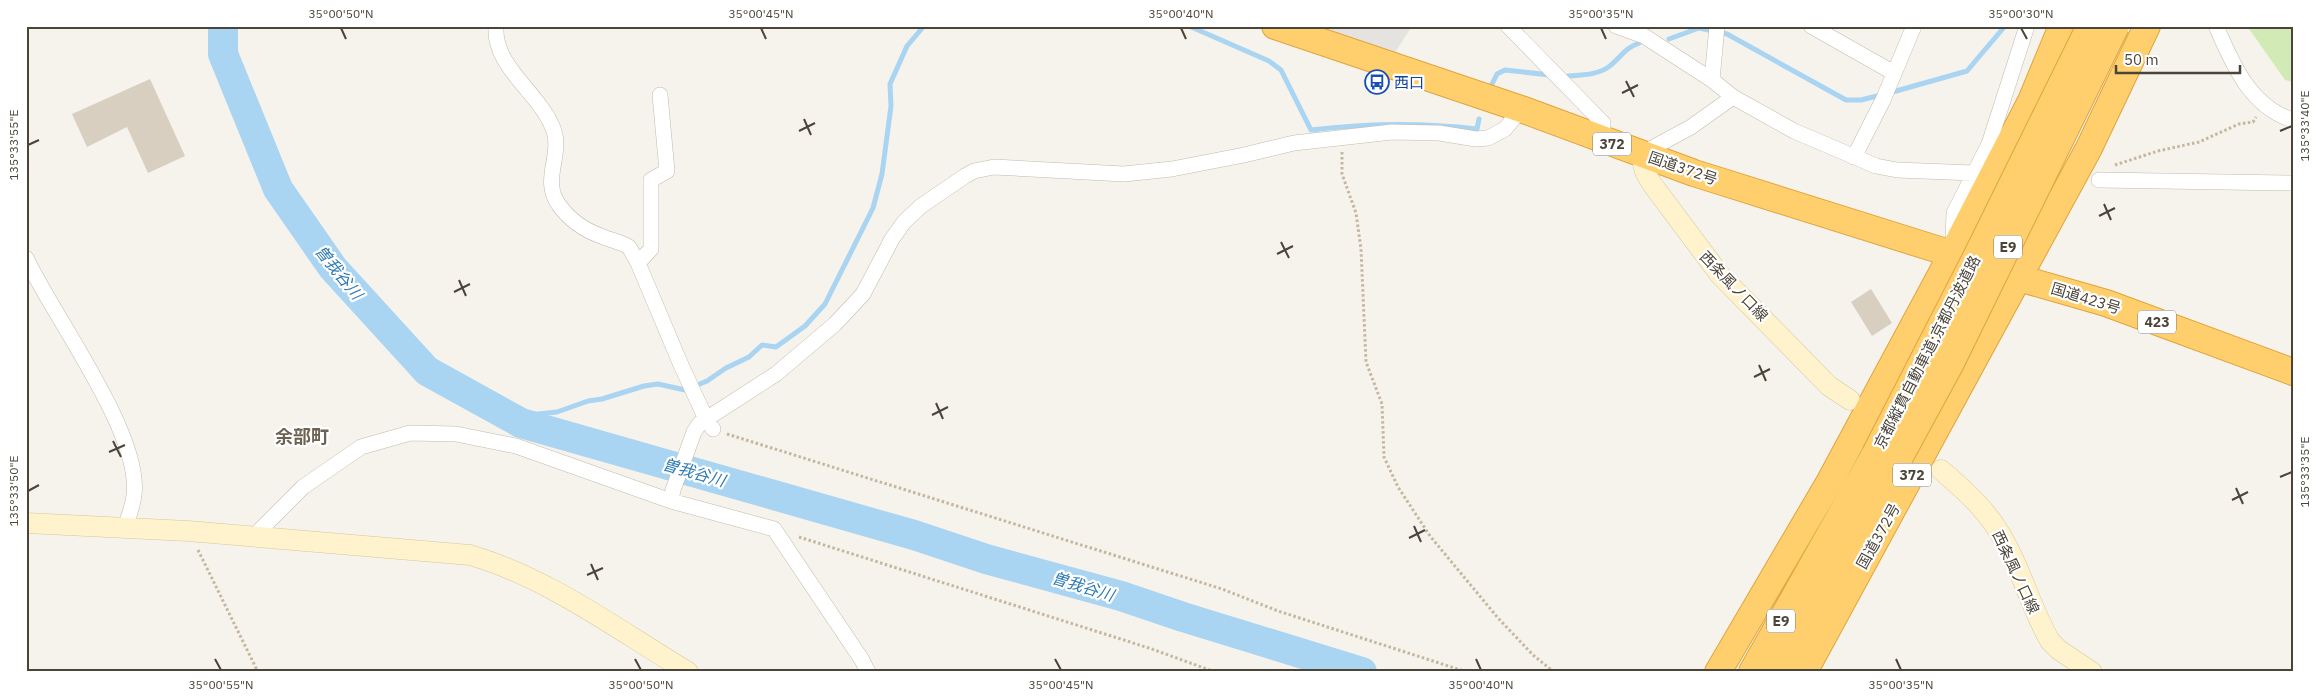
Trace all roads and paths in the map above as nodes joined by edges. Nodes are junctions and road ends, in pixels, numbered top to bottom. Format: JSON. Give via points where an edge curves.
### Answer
{"nodes":[{"id":1,"x":496,"y":26,"type":"edge"},
{"id":2,"x":1275,"y":26,"type":"edge"},
{"id":3,"x":1508,"y":26,"type":"edge"},
{"id":4,"x":1616,"y":26,"type":"edge"},
{"id":5,"x":1811,"y":26,"type":"edge"},
{"id":6,"x":1914,"y":26,"type":"edge"},
{"id":7,"x":2027,"y":26,"type":"edge"},
{"id":8,"x":2062,"y":26,"type":"edge"},
{"id":9,"x":2090,"y":26,"type":"edge"},
{"id":10,"x":2116,"y":26,"type":"edge"},
{"id":11,"x":2147,"y":26,"type":"edge"},
{"id":12,"x":2216,"y":26,"type":"edge"},
{"id":13,"x":1716,"y":33,"type":"edge"},
{"id":14,"x":1894,"y":73,"type":"junction"},
{"id":15,"x":1712,"y":80,"type":"junction"},
{"id":16,"x":660,"y":95,"type":"dead end"},
{"id":17,"x":1733,"y":97,"type":"junction"},
{"id":18,"x":2264,"y":104,"type":"junction"},
{"id":19,"x":1521,"y":108,"type":"junction"},
{"id":20,"x":2293,"y":120,"type":"edge"},
{"id":21,"x":1344,"y":137,"type":"junction"},
{"id":22,"x":1603,"y":141,"type":"junction"},
{"id":23,"x":1641,"y":154,"type":"junction"},
{"id":24,"x":1854,"y":156,"type":"junction"},
{"id":25,"x":1974,"y":173,"type":"junction"},
{"id":26,"x":2099,"y":180,"type":"joint"},
{"id":27,"x":2293,"y":183,"type":"edge"},
{"id":28,"x":1952,"y":254,"type":"junction"},
{"id":29,"x":26,"y":258,"type":"edge"},
{"id":30,"x":638,"y":264,"type":"junction"},
{"id":31,"x":2019,"y":278,"type":"junction"},
{"id":32,"x":2293,"y":372,"type":"edge"},
{"id":33,"x":1850,"y":400,"type":"dead end"},
{"id":34,"x":706,"y":418,"type":"junction"},
{"id":35,"x":1878,"y":422,"type":"dead end"},
{"id":36,"x":1915,"y":449,"type":"dead end"},
{"id":37,"x":1885,"y":460,"type":"junction"},
{"id":38,"x":1941,"y":470,"type":"dead end"},
{"id":39,"x":672,"y":495,"type":"junction"},
{"id":40,"x":26,"y":523,"type":"edge"},
{"id":41,"x":125,"y":528,"type":"junction"},
{"id":42,"x":774,"y":529,"type":"junction"},
{"id":43,"x":188,"y":531,"type":"junction"},
{"id":44,"x":254,"y":536,"type":"junction"},
{"id":45,"x":1821,"y":576,"type":"junction"},
{"id":46,"x":258,"y":672,"type":"edge"},
{"id":47,"x":688,"y":672,"type":"edge"},
{"id":48,"x":868,"y":672,"type":"edge"},
{"id":49,"x":1215,"y":672,"type":"edge"},
{"id":50,"x":1467,"y":672,"type":"edge"},
{"id":51,"x":1554,"y":672,"type":"edge"},
{"id":52,"x":1718,"y":672,"type":"edge"},
{"id":53,"x":1752,"y":672,"type":"edge"},
{"id":54,"x":1780,"y":672,"type":"edge"},
{"id":55,"x":1804,"y":672,"type":"edge"},
{"id":56,"x":2092,"y":672,"type":"edge"}],
"edges":[{"from":1,"to":30,"type":"street","via":[[495,37],[500,52],[538,101],[553,129],[556,147],[551,184],[557,202],[579,225],[629,247]]},
{"from":2,"to":19,"type":"highway","name":"国道372号","number":"372"},
{"from":3,"to":22,"type":"street","via":[[1603,123]]},
{"from":4,"to":15,"type":"street","via":[[1644,36]]},
{"from":5,"to":14,"type":"street"},
{"from":6,"to":14,"type":"street"},
{"from":7,"to":25,"type":"street","via":[[1989,144]]},
{"from":8,"to":28,"type":"highway","via":[[2031,101]]},
{"from":9,"to":37,"type":"highway","name":"京都縦貫自動車道;京都丹波道路","number":"E9","bridge":true,"via":[[1977,255]]},
{"from":10,"to":37,"type":"highway","name":"京都縦貫自動車道;京都丹波道路","number":"E9","bridge":true,"via":[[1951,363]]},
{"from":11,"to":31,"type":"highway","via":[[2089,148]]},
{"from":12,"to":18,"type":"street","via":[[2235,70]]},
{"from":13,"to":15,"type":"street"},
{"from":14,"to":24,"type":"street"},
{"from":15,"to":17,"type":"street"},
{"from":16,"to":30,"type":"street","via":[[667,171],[651,180],[651,249]]},
{"from":17,"to":23,"type":"street","via":[[1692,127]]},
{"from":17,"to":24,"type":"street","via":[[1794,131]]},
{"from":18,"to":20,"type":"street"},
{"from":18,"to":26,"type":"path","via":[[2253,122],[2239,124],[2199,142],[2117,162]]},
{"from":19,"to":21,"type":"street","via":[[1505,129],[1488,138],[1402,132]]},
{"from":19,"to":22,"type":"highway","name":"国道372号","number":"372"},
{"from":21,"to":34,"type":"street","via":[[1294,143],[1244,156],[1146,172],[1124,174],[994,168],[974,171],[938,193],[904,222],[886,248],[863,294],[835,324],[776,374]]},
{"from":21,"to":51,"type":"path","via":[[1342,174],[1356,213],[1361,249],[1366,362],[1382,404],[1384,457],[1398,487],[1430,536],[1498,618],[1532,655]]},
{"from":22,"to":23,"type":"highway","name":"国道372号","number":"372"},
{"from":23,"to":28,"type":"highway","name":"国道372号","number":"372"},
{"from":23,"to":33,"type":"street","name":"西条風ノ口線","via":[[1652,184],[1711,265],[1829,386]]},
{"from":24,"to":25,"type":"street","via":[[1876,166],[1898,170]]},
{"from":25,"to":28,"type":"street","via":[[1954,212]]},
{"from":26,"to":27,"type":"street"},
{"from":28,"to":31,"type":"highway","name":"国道372号","number":"372"},
{"from":28,"to":52,"type":"highway","via":[[1830,481]]},
{"from":29,"to":41,"type":"street","via":[[113,412],[131,464],[134,495]]},
{"from":30,"to":34,"type":"street"},
{"from":31,"to":32,"type":"highway","name":"国道423号","number":"423","via":[[2106,303]]},
{"from":31,"to":55,"type":"highway","name":"国道372号","number":"372"},
{"from":34,"to":39,"type":"street","via":[[694,432]]},
{"from":34,"to":50,"type":"path"},
{"from":35,"to":36,"type":"street"},
{"from":37,"to":45,"type":"highway","name":"京都縦貫自動車道;京都丹波道路","number":"E9"},
{"from":38,"to":56,"type":"street","name":"西条風ノ口線","via":[[1972,496],[2006,544],[2050,641]]},
{"from":39,"to":42,"type":"street"},
{"from":39,"to":44,"type":"street","via":[[516,446],[456,434],[410,433],[361,447],[303,487]]},
{"from":40,"to":41,"type":"street"},
{"from":41,"to":43,"type":"street"},
{"from":42,"to":48,"type":"street"},
{"from":42,"to":49,"type":"path"},
{"from":43,"to":44,"type":"street"},
{"from":43,"to":46,"type":"path"},
{"from":44,"to":47,"type":"street","via":[[470,555],[502,564],[547,587]]},
{"from":45,"to":53,"type":"highway","name":"京都縦貫自動車道;京都丹波道路","number":"E9"},
{"from":45,"to":54,"type":"highway","name":"京都縦貫自動車道;京都丹波道路","number":"E9"}]}
